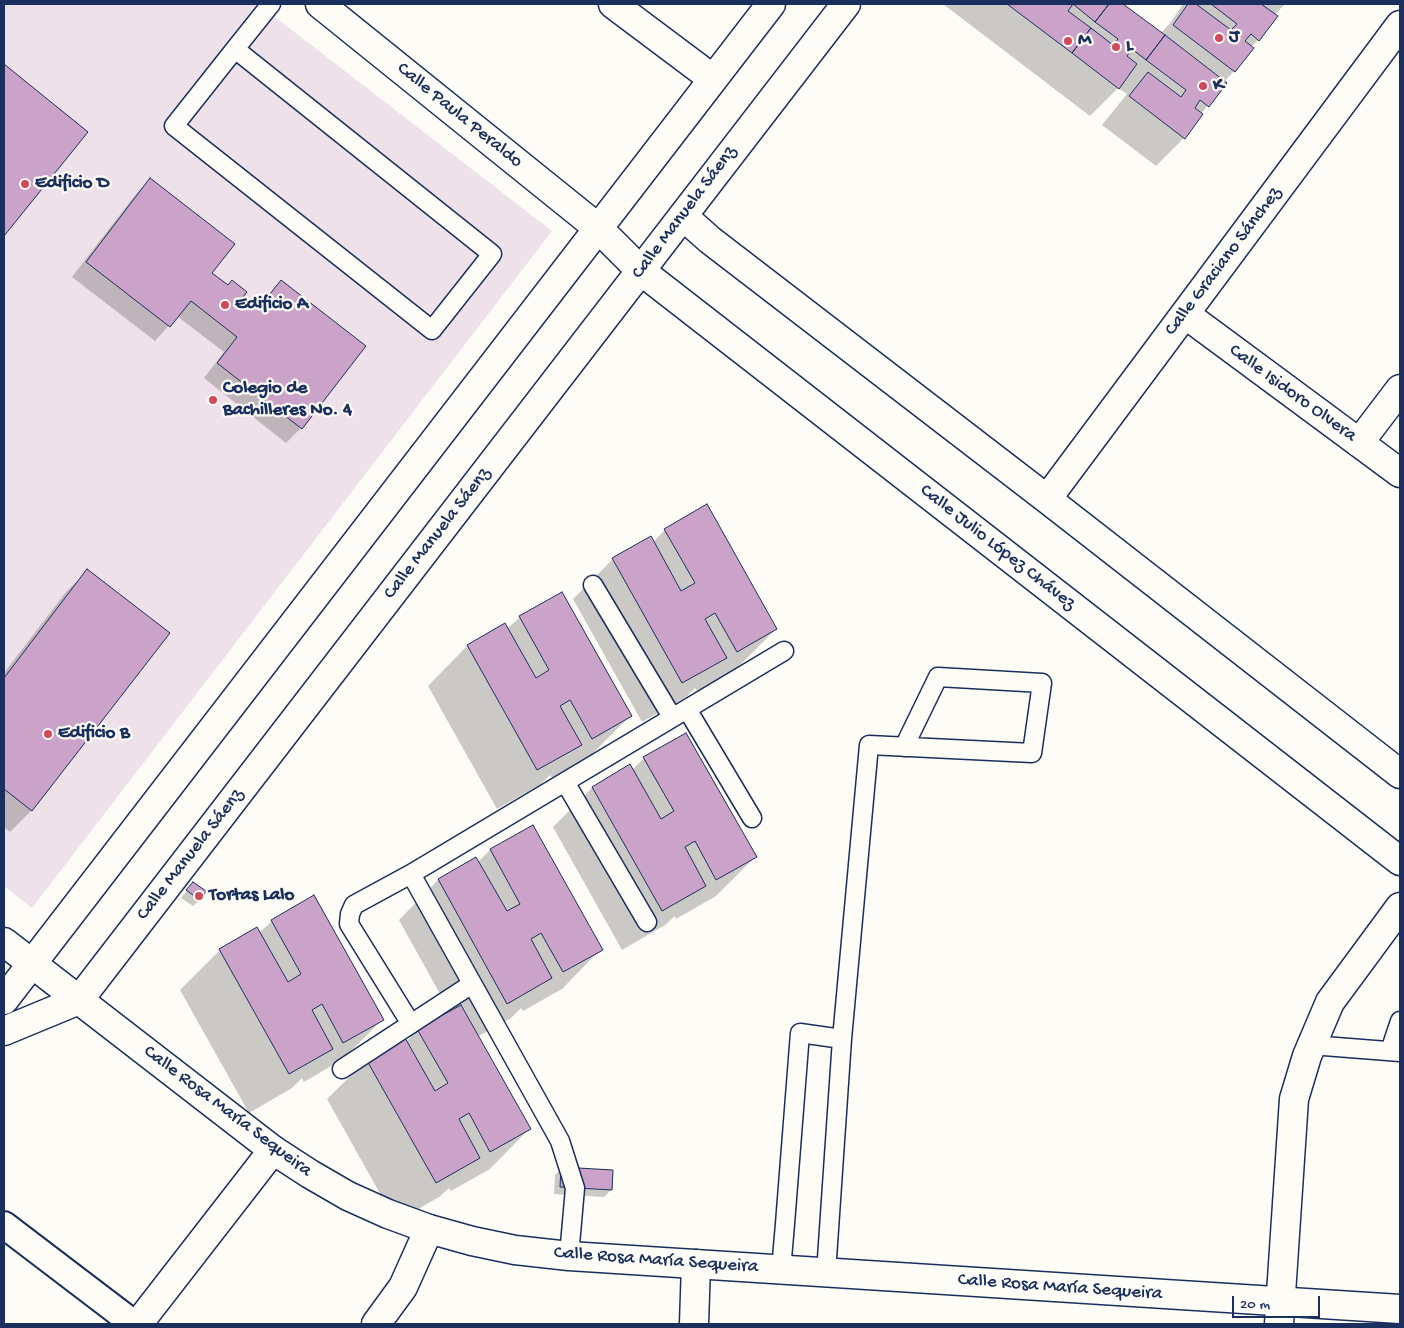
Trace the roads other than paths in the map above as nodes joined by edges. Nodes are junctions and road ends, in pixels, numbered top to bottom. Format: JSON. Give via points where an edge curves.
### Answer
{"nodes":[{"id":1,"x":271,"y":4,"type":"edge"},
{"id":2,"x":613,"y":4,"type":"edge"},
{"id":3,"x":771,"y":4,"type":"edge"},
{"id":4,"x":846,"y":4,"type":"edge"},
{"id":5,"x":325,"y":5,"type":"edge"},
{"id":6,"x":1398,"y":33,"type":"edge"},
{"id":7,"x":235,"y":49,"type":"junction"},
{"id":8,"x":713,"y":79,"type":"junction"},
{"id":9,"x":683,"y":216,"type":"junction"},
{"id":10,"x":598,"y":228,"type":"junction"},
{"id":11,"x":640,"y":271,"type":"junction"},
{"id":12,"x":1185,"y":314,"type":"junction"},
{"id":13,"x":1400,"y":389,"type":"edge"},
{"id":14,"x":1359,"y":443,"type":"junction"},
{"id":15,"x":1400,"y":474,"type":"edge"},
{"id":16,"x":1048,"y":499,"type":"junction"},
{"id":17,"x":593,"y":585,"type":"dead end"},
{"id":18,"x":784,"y":651,"type":"dead end"},
{"id":19,"x":680,"y":713,"type":"junction"},
{"id":20,"x":904,"y":747,"type":"junction"},
{"id":21,"x":1400,"y":774,"type":"edge"},
{"id":22,"x":565,"y":782,"type":"junction"},
{"id":23,"x":752,"y":818,"type":"dead end"},
{"id":24,"x":1400,"y":862,"type":"edge"},
{"id":25,"x":410,"y":874,"type":"junction"},
{"id":26,"x":1400,"y":907,"type":"edge"},
{"id":27,"x":647,"y":922,"type":"dead end"},
{"id":28,"x":4,"y":942,"type":"edge"},
{"id":29,"x":32,"y":964,"type":"junction"},
{"id":30,"x":472,"y":984,"type":"junction"},
{"id":31,"x":4,"y":1000,"type":"edge"},
{"id":32,"x":79,"y":1000,"type":"junction"},
{"id":33,"x":1400,"y":1021,"type":"edge"},
{"id":34,"x":410,"y":1024,"type":"junction"},
{"id":35,"x":4,"y":1031,"type":"edge"},
{"id":36,"x":842,"y":1039,"type":"junction"},
{"id":37,"x":1312,"y":1046,"type":"junction"},
{"id":38,"x":1395,"y":1052,"type":"edge"},
{"id":39,"x":342,"y":1069,"type":"dead end"},
{"id":40,"x":273,"y":1150,"type":"junction"},
{"id":41,"x":4,"y":1225,"type":"edge"},
{"id":42,"x":429,"y":1229,"type":"junction"},
{"id":43,"x":570,"y":1256,"type":"junction"},
{"id":44,"x":696,"y":1264,"type":"junction"},
{"id":45,"x":780,"y":1270,"type":"junction"},
{"id":46,"x":826,"y":1273,"type":"junction"},
{"id":47,"x":1400,"y":1309,"type":"edge"},
{"id":48,"x":1280,"y":1313,"type":"edge"},
{"id":49,"x":134,"y":1324,"type":"edge"},
{"id":50,"x":138,"y":1324,"type":"edge"},
{"id":51,"x":376,"y":1324,"type":"edge"},
{"id":52,"x":694,"y":1324,"type":"edge"}],
"edges":[{"from":1,"to":7,"type":"lane"},
{"from":2,"to":8,"type":"street"},
{"from":3,"to":8,"type":"street"},
{"from":4,"to":9,"type":"street","name":"Calle Manuela Sáenz"},
{"from":5,"to":10,"type":"street","name":"Calle Paula Peraldo"},
{"from":6,"to":12,"type":"street","name":"Calle Graciano Sánchez"},
{"from":7,"to":7,"type":"lane","via":[[492,254],[432,330],[174,126]]},
{"from":8,"to":10,"type":"street"},
{"from":9,"to":11,"type":"street","name":"Calle Manuela Sáenz"},
{"from":9,"to":16,"type":"street"},
{"from":10,"to":11,"type":"street","name":"Calle Julio López Chávez"},
{"from":10,"to":29,"type":"street"},
{"from":11,"to":24,"type":"street","name":"Calle Julio López Chávez"},
{"from":11,"to":32,"type":"street","name":"Calle Manuela Sáenz"},
{"from":12,"to":14,"type":"street","name":"Calle Isidoro Olvera"},
{"from":12,"to":16,"type":"street","name":"Calle Graciano Sánchez"},
{"from":13,"to":14,"type":"street"},
{"from":14,"to":15,"type":"street","name":"Calle Isidoro Olvera"},
{"from":16,"to":21,"type":"street"},
{"from":17,"to":19,"type":"lane"},
{"from":18,"to":19,"type":"lane"},
{"from":19,"to":22,"type":"lane"},
{"from":19,"to":23,"type":"lane"},
{"from":20,"to":20,"type":"lane","via":[[938,677],[1042,682],[1032,753]]},
{"from":20,"to":36,"type":"lane","via":[[870,745]]},
{"from":22,"to":25,"type":"lane"},
{"from":22,"to":27,"type":"lane"},
{"from":25,"to":30,"type":"lane"},
{"from":25,"to":34,"type":"lane","via":[[354,905],[349,924]]},
{"from":26,"to":37,"type":"street","via":[[1330,1002]]},
{"from":28,"to":29,"type":"street","name":"Calle Rosa María Sequeira"},
{"from":29,"to":31,"type":"street"},
{"from":29,"to":32,"type":"street","name":"Calle Rosa María Sequeira"},
{"from":30,"to":34,"type":"lane"},
{"from":30,"to":43,"type":"lane","via":[[560,1141],[575,1188]]},
{"from":32,"to":35,"type":"street","name":"Calle Manuela Sáenz"},
{"from":32,"to":40,"type":"street","name":"Calle Rosa María Sequeira"},
{"from":33,"to":38,"type":"lane"},
{"from":34,"to":39,"type":"lane"},
{"from":36,"to":45,"type":"lane","via":[[800,1033]]},
{"from":36,"to":46,"type":"lane"},
{"from":37,"to":38,"type":"lane"},
{"from":37,"to":48,"type":"street","via":[[1294,1099]]},
{"from":40,"to":42,"type":"street","name":"Calle Rosa María Sequeira","via":[[348,1196]]},
{"from":40,"to":50,"type":"street"},
{"from":41,"to":49,"type":"street"},
{"from":42,"to":43,"type":"street","name":"Calle Rosa María Sequeira","via":[[514,1250]]},
{"from":42,"to":51,"type":"street","via":[[403,1287]]},
{"from":43,"to":44,"type":"street","name":"Calle Rosa María Sequeira"},
{"from":44,"to":45,"type":"street","name":"Calle Rosa María Sequeira"},
{"from":44,"to":52,"type":"street"},
{"from":45,"to":46,"type":"street","name":"Calle Rosa María Sequeira"},
{"from":46,"to":48,"type":"street","name":"Calle Rosa María Sequeira"},
{"from":47,"to":48,"type":"street","name":"Calle Rosa María Sequeira"}]}
